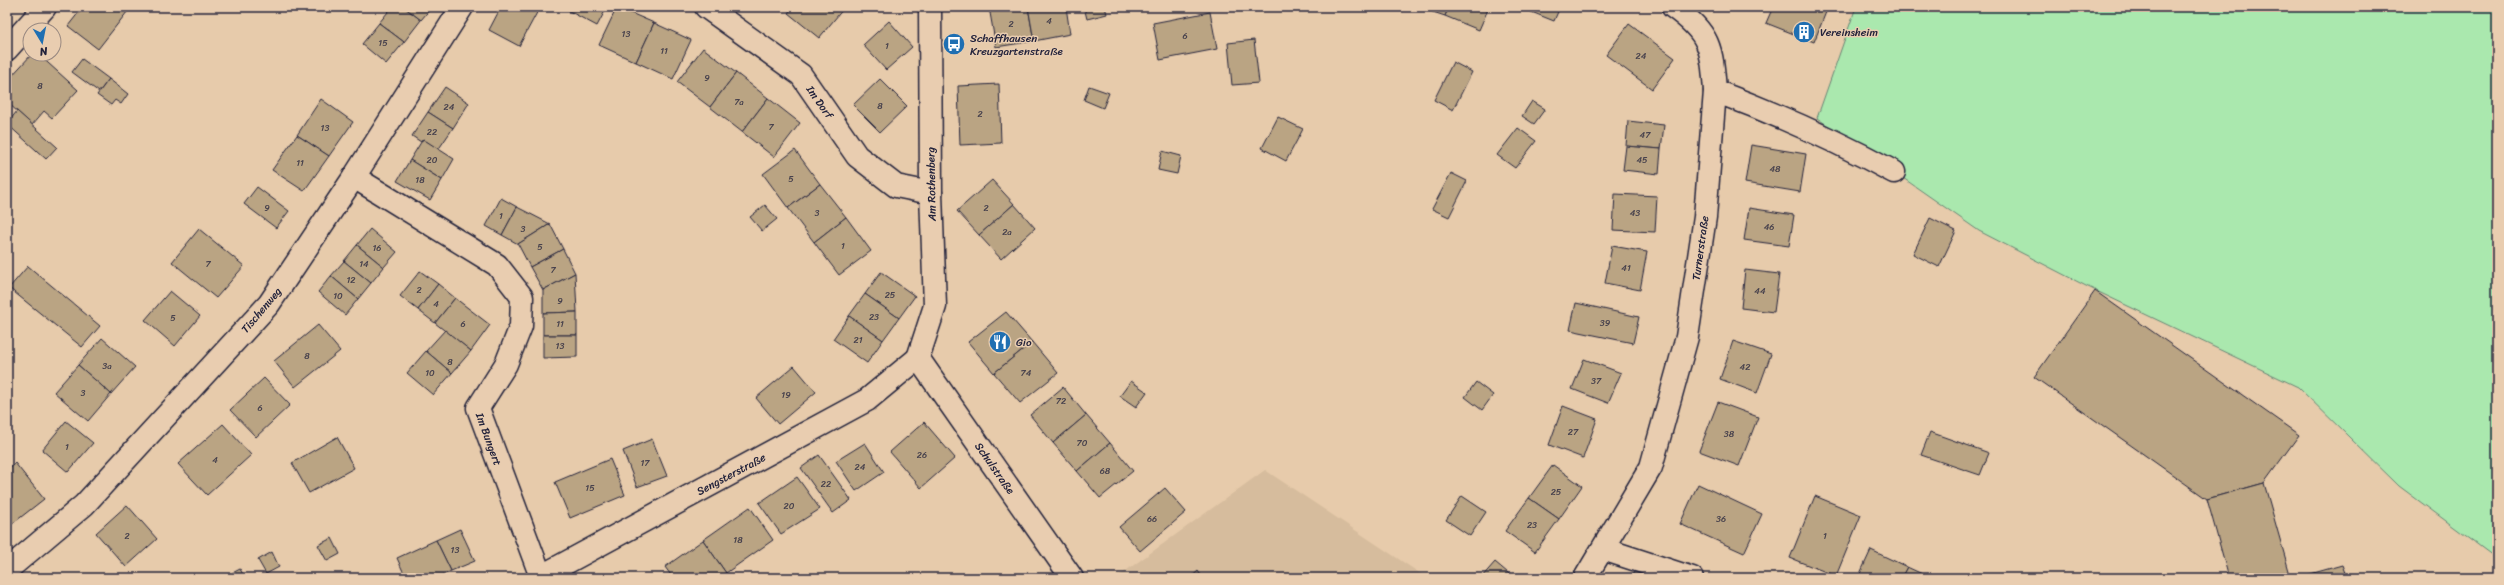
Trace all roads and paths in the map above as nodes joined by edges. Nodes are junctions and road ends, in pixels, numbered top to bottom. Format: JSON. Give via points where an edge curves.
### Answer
{"nodes":[{"id":1,"x":45,"y":7,"type":"edge"},
{"id":2,"x":462,"y":7,"type":"edge"},
{"id":3,"x":706,"y":7,"type":"edge"},
{"id":4,"x":930,"y":7,"type":"edge"},
{"id":5,"x":1673,"y":7,"type":"edge"},
{"id":6,"x":7,"y":49,"type":"edge"},
{"id":7,"x":1715,"y":91,"type":"junction"},
{"id":8,"x":1894,"y":172,"type":"dead end"},
{"id":9,"x":354,"y":177,"type":"junction"},
{"id":10,"x":931,"y":193,"type":"junction"},
{"id":11,"x":918,"y":358,"type":"junction"},
{"id":12,"x":1603,"y":549,"type":"junction"},
{"id":13,"x":7,"y":570,"type":"edge"},
{"id":14,"x":539,"y":577,"type":"edge"},
{"id":15,"x":1072,"y":578,"type":"edge"},
{"id":16,"x":1585,"y":578,"type":"edge"},
{"id":17,"x":1692,"y":578,"type":"edge"}],
"edges":[{"from":1,"to":6,"type":"street"},
{"from":2,"to":9,"type":"street","name":"Tischenweg"},
{"from":3,"to":10,"type":"street","name":"Im Dorf","via":[[801,75],[857,156],[896,186]]},
{"from":4,"to":10,"type":"street","name":"Am Rothenberg"},
{"from":5,"to":7,"type":"street","name":"Turnerstraße","via":[[1690,20],[1704,36],[1713,58]]},
{"from":7,"to":8,"type":"street","via":[[1832,138]]},
{"from":7,"to":12,"type":"street","name":"Turnerstraße","via":[[1705,217],[1687,337],[1651,467]]},
{"from":9,"to":13,"type":"street","name":"Tischenweg","via":[[270,304],[84,505]]},
{"from":9,"to":14,"type":"street","name":"Im Bungert","via":[[498,265],[522,297],[521,326],[506,364],[478,408]]},
{"from":10,"to":11,"type":"street","name":"Am Rothenberg","via":[[935,306]]},
{"from":11,"to":14,"type":"street","name":"Sengsterstraße","via":[[867,400]]},
{"from":11,"to":15,"type":"street","name":"Schulstraße"},
{"from":12,"to":16,"type":"street","name":"Turnerstraße"},
{"from":12,"to":17,"type":"street"}]}
